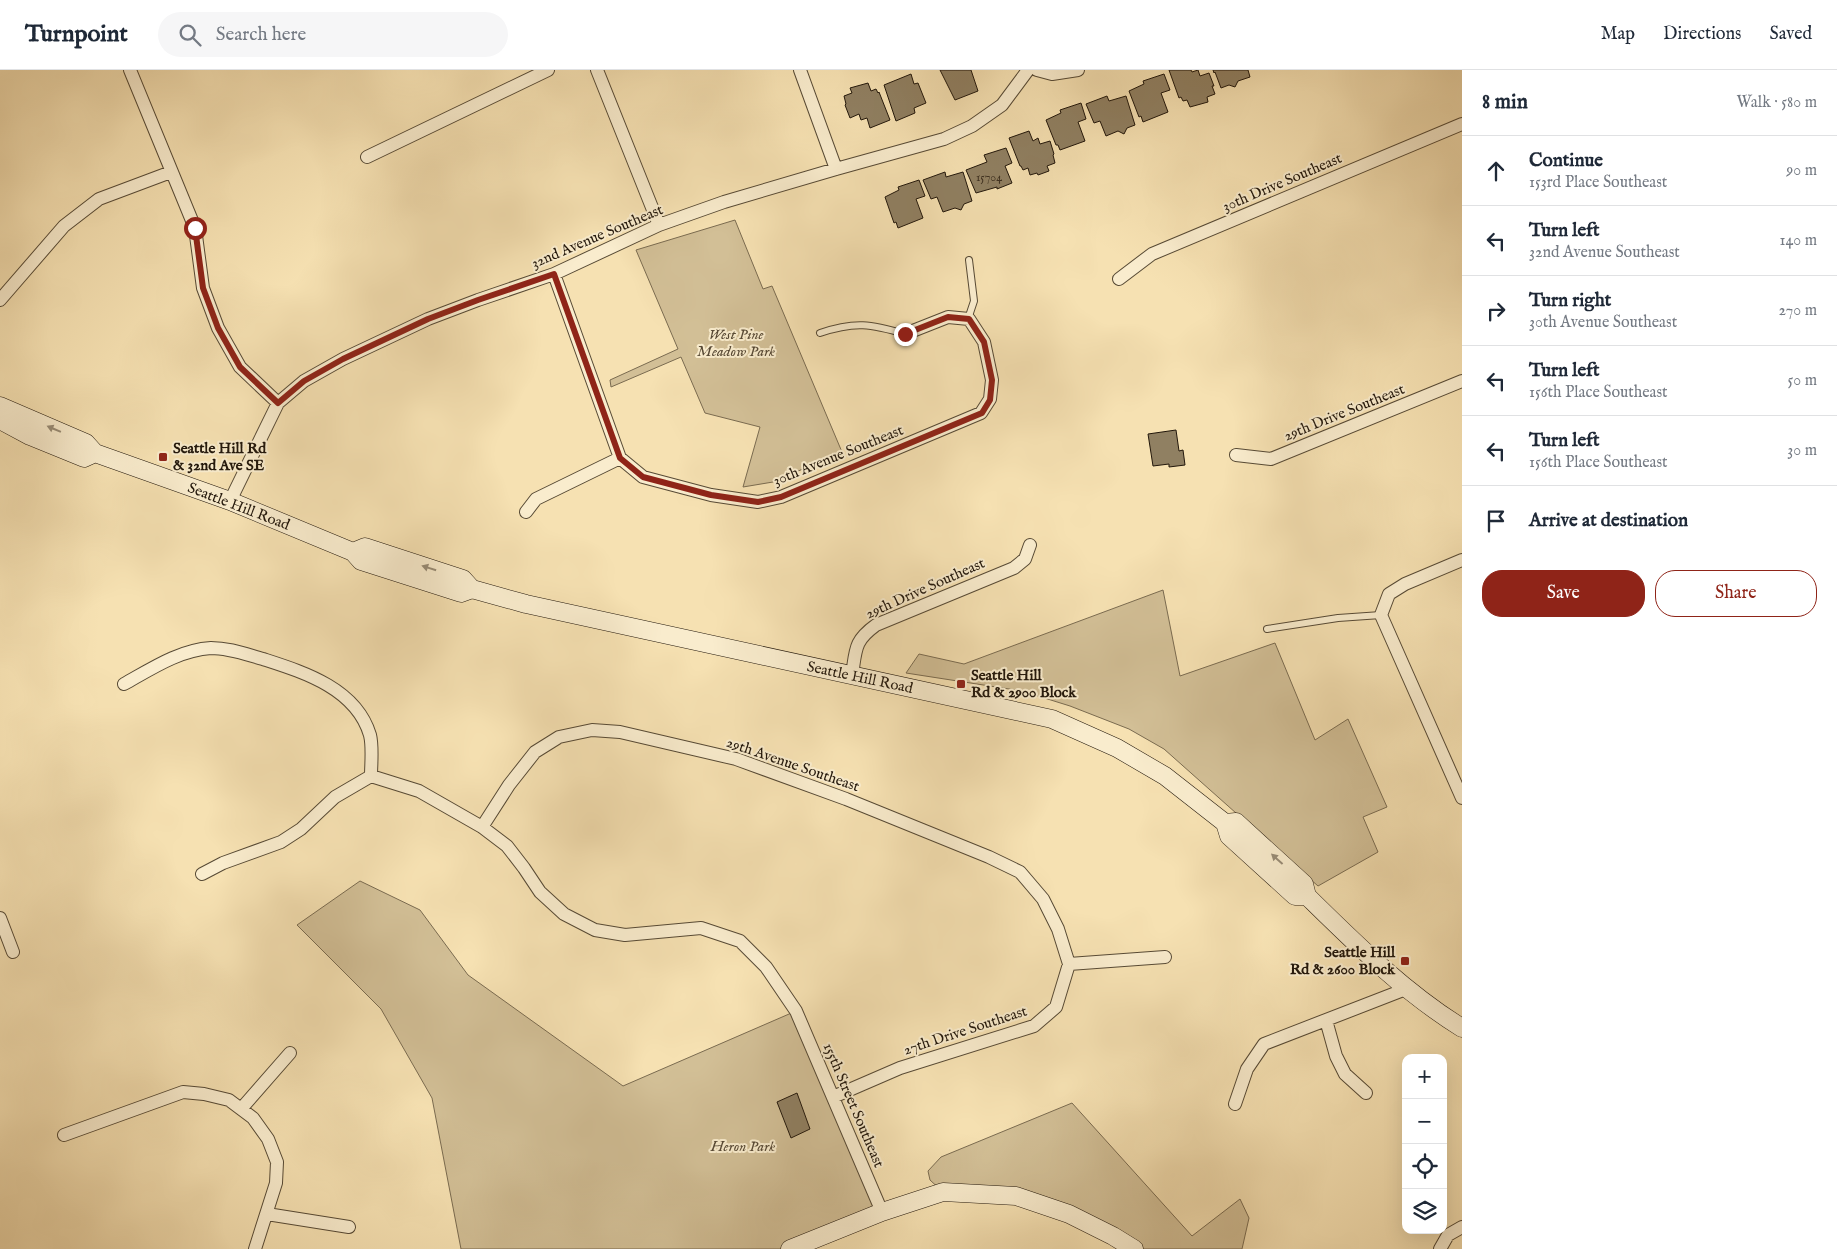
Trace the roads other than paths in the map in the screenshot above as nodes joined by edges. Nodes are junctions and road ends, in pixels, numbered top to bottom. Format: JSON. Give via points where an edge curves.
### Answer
{"nodes":[{"id":1,"x":130,"y":70,"type":"edge"},
{"id":2,"x":548,"y":70,"type":"edge"},
{"id":3,"x":598,"y":70,"type":"edge"},
{"id":4,"x":800,"y":70,"type":"edge"},
{"id":5,"x":1028,"y":70,"type":"edge"},
{"id":6,"x":1037,"y":70,"type":"edge"},
{"id":7,"x":1078,"y":70,"type":"edge"},
{"id":8,"x":1462,"y":124,"type":"edge"},
{"id":9,"x":367,"y":157,"type":"dead end"},
{"id":10,"x":836,"y":168,"type":"junction"},
{"id":11,"x":171,"y":172,"type":"junction"},
{"id":12,"x":659,"y":226,"type":"junction"},
{"id":13,"x":969,"y":260,"type":"dead end"},
{"id":14,"x":554,"y":274,"type":"junction"},
{"id":15,"x":1119,"y":279,"type":"dead end"},
{"id":16,"x":0,"y":300,"type":"edge"},
{"id":17,"x":968,"y":319,"type":"junction"},
{"id":18,"x":820,"y":333,"type":"dead end"},
{"id":19,"x":905,"y":334,"type":"joint"},
{"id":20,"x":1462,"y":381,"type":"edge"},
{"id":21,"x":278,"y":403,"type":"junction"},
{"id":22,"x":0,"y":406,"type":"edge"},
{"id":23,"x":0,"y":420,"type":"edge"},
{"id":24,"x":95,"y":453,"type":"junction"},
{"id":25,"x":1236,"y":455,"type":"dead end"},
{"id":26,"x":620,"y":458,"type":"junction"},
{"id":27,"x":230,"y":501,"type":"junction"},
{"id":28,"x":526,"y":512,"type":"dead end"},
{"id":29,"x":1030,"y":545,"type":"dead end"},
{"id":30,"x":1462,"y":560,"type":"edge"},
{"id":31,"x":1381,"y":615,"type":"junction"},
{"id":32,"x":1267,"y":630,"type":"dead end"},
{"id":33,"x":852,"y":675,"type":"junction"},
{"id":34,"x":124,"y":684,"type":"dead end"},
{"id":35,"x":371,"y":776,"type":"junction"},
{"id":36,"x":1462,"y":798,"type":"edge"},
{"id":37,"x":482,"y":827,"type":"junction"},
{"id":38,"x":202,"y":874,"type":"dead end"},
{"id":39,"x":0,"y":918,"type":"edge"},
{"id":40,"x":13,"y":952,"type":"dead end"},
{"id":41,"x":1165,"y":956,"type":"dead end"},
{"id":42,"x":1069,"y":964,"type":"junction"},
{"id":43,"x":1406,"y":989,"type":"junction"},
{"id":44,"x":1326,"y":1020,"type":"junction"},
{"id":45,"x":1462,"y":1028,"type":"edge"},
{"id":46,"x":290,"y":1053,"type":"dead end"},
{"id":47,"x":1366,"y":1093,"type":"dead end"},
{"id":48,"x":833,"y":1097,"type":"junction"},
{"id":49,"x":1234,"y":1104,"type":"dead end"},
{"id":50,"x":241,"y":1109,"type":"junction"},
{"id":51,"x":64,"y":1135,"type":"dead end"},
{"id":52,"x":882,"y":1212,"type":"junction"},
{"id":53,"x":267,"y":1214,"type":"junction"},
{"id":54,"x":349,"y":1227,"type":"dead end"},
{"id":55,"x":1462,"y":1227,"type":"edge"},
{"id":56,"x":255,"y":1249,"type":"edge"},
{"id":57,"x":790,"y":1249,"type":"edge"},
{"id":58,"x":1134,"y":1249,"type":"edge"},
{"id":59,"x":1440,"y":1249,"type":"edge"}],
"edges":[{"from":1,"to":11,"type":"street"},
{"from":2,"to":9,"type":"street"},
{"from":3,"to":12,"type":"street"},
{"from":4,"to":10,"type":"street"},
{"from":5,"to":10,"type":"street","name":"32nd Avenue Southeast","via":[[1002,105],[972,126],[944,139]]},
{"from":6,"to":7,"type":"street","via":[[1052,74]]},
{"from":8,"to":15,"type":"street","name":"30th Drive Southeast","via":[[1152,254]]},
{"from":10,"to":12,"type":"street","name":"32nd Avenue Southeast","via":[[724,202]]},
{"from":11,"to":16,"type":"street","via":[[99,199],[64,226]]},
{"from":11,"to":21,"type":"street","via":[[195,228],[203,288],[218,328],[240,367]]},
{"from":12,"to":14,"type":"street","name":"32nd Avenue Southeast"},
{"from":13,"to":17,"type":"lane","via":[[974,301]]},
{"from":14,"to":21,"type":"street","name":"32nd Avenue Southeast","via":[[411,327],[311,377]]},
{"from":14,"to":26,"type":"street"},
{"from":17,"to":19,"type":"street","via":[[948,317]]},
{"from":17,"to":26,"type":"street","name":"30th Avenue Southeast","via":[[984,342],[992,380],[990,400],[982,413],[781,497],[758,502],[711,495],[643,477]]},
{"from":18,"to":19,"type":"lane","via":[[841,325],[864,324]]},
{"from":20,"to":25,"type":"street","name":"29th Drive Southeast","via":[[1271,459]]},
{"from":21,"to":27,"type":"street","name":"32nd Avenue Southeast"},
{"from":24,"to":22,"type":"main road","name":"Seattle Hill Road","one_way":true,"via":[[86,443]]},
{"from":23,"to":24,"type":"main road","name":"Seattle Hill Road","via":[[84,458]]},
{"from":24,"to":27,"type":"main road","name":"Seattle Hill Road"},
{"from":26,"to":28,"type":"street","via":[[536,499]]},
{"from":27,"to":33,"type":"main road","name":"Seattle Hill Road","via":[[353,552],[361,561],[461,593],[472,589],[526,604]]},
{"from":29,"to":33,"type":"street","name":"29th Drive Southeast","via":[[1025,559],[1014,568],[876,625],[858,643]]},
{"from":30,"to":31,"type":"street","via":[[1388,594]]},
{"from":31,"to":32,"type":"lane","via":[[1338,618]]},
{"from":31,"to":36,"type":"street"},
{"from":33,"to":43,"type":"main road","name":"Seattle Hill Road","via":[[1052,719],[1118,748],[1165,776],[1225,823],[1228,836],[1295,896],[1307,896]]},
{"from":34,"to":35,"type":"street","via":[[179,655],[210,648],[232,649],[294,669],[324,682],[348,700],[361,716],[370,736]]},
{"from":35,"to":37,"type":"street","name":"155th Street Southeast","via":[[419,791]]},
{"from":35,"to":38,"type":"street","via":[[335,797],[301,829],[281,842]]},
{"from":37,"to":42,"type":"street","name":"29th Avenue Southeast","via":[[535,752],[560,737],[592,730],[620,732],[736,759],[846,799],[1020,872],[1043,900],[1058,929]]},
{"from":37,"to":48,"type":"street","name":"155th Street Southeast","via":[[507,846],[540,892],[564,914],[595,930],[625,935],[701,928],[740,941],[766,967],[796,1011]]},
{"from":39,"to":40,"type":"street"},
{"from":41,"to":42,"type":"street"},
{"from":42,"to":48,"type":"street","name":"27th Drive Southeast","via":[[1056,1007],[1034,1026],[900,1068]]},
{"from":43,"to":44,"type":"street"},
{"from":43,"to":45,"type":"main road","name":"Seattle Hill Road"},
{"from":44,"to":47,"type":"street","via":[[1336,1056],[1345,1074]]},
{"from":44,"to":49,"type":"street","via":[[1264,1044],[1247,1069]]},
{"from":46,"to":50,"type":"street"},
{"from":48,"to":52,"type":"street","name":"155th Street Southeast"},
{"from":50,"to":51,"type":"street","via":[[230,1100],[183,1092]]},
{"from":50,"to":53,"type":"street","via":[[253,1118],[268,1139],[277,1162],[276,1182]]},
{"from":52,"to":57,"type":"main road"},
{"from":52,"to":58,"type":"main road","via":[[943,1192],[1016,1196],[1069,1214]]},
{"from":53,"to":54,"type":"street"},
{"from":53,"to":56,"type":"street"},
{"from":55,"to":59,"type":"street","via":[[1448,1235]]}]}
